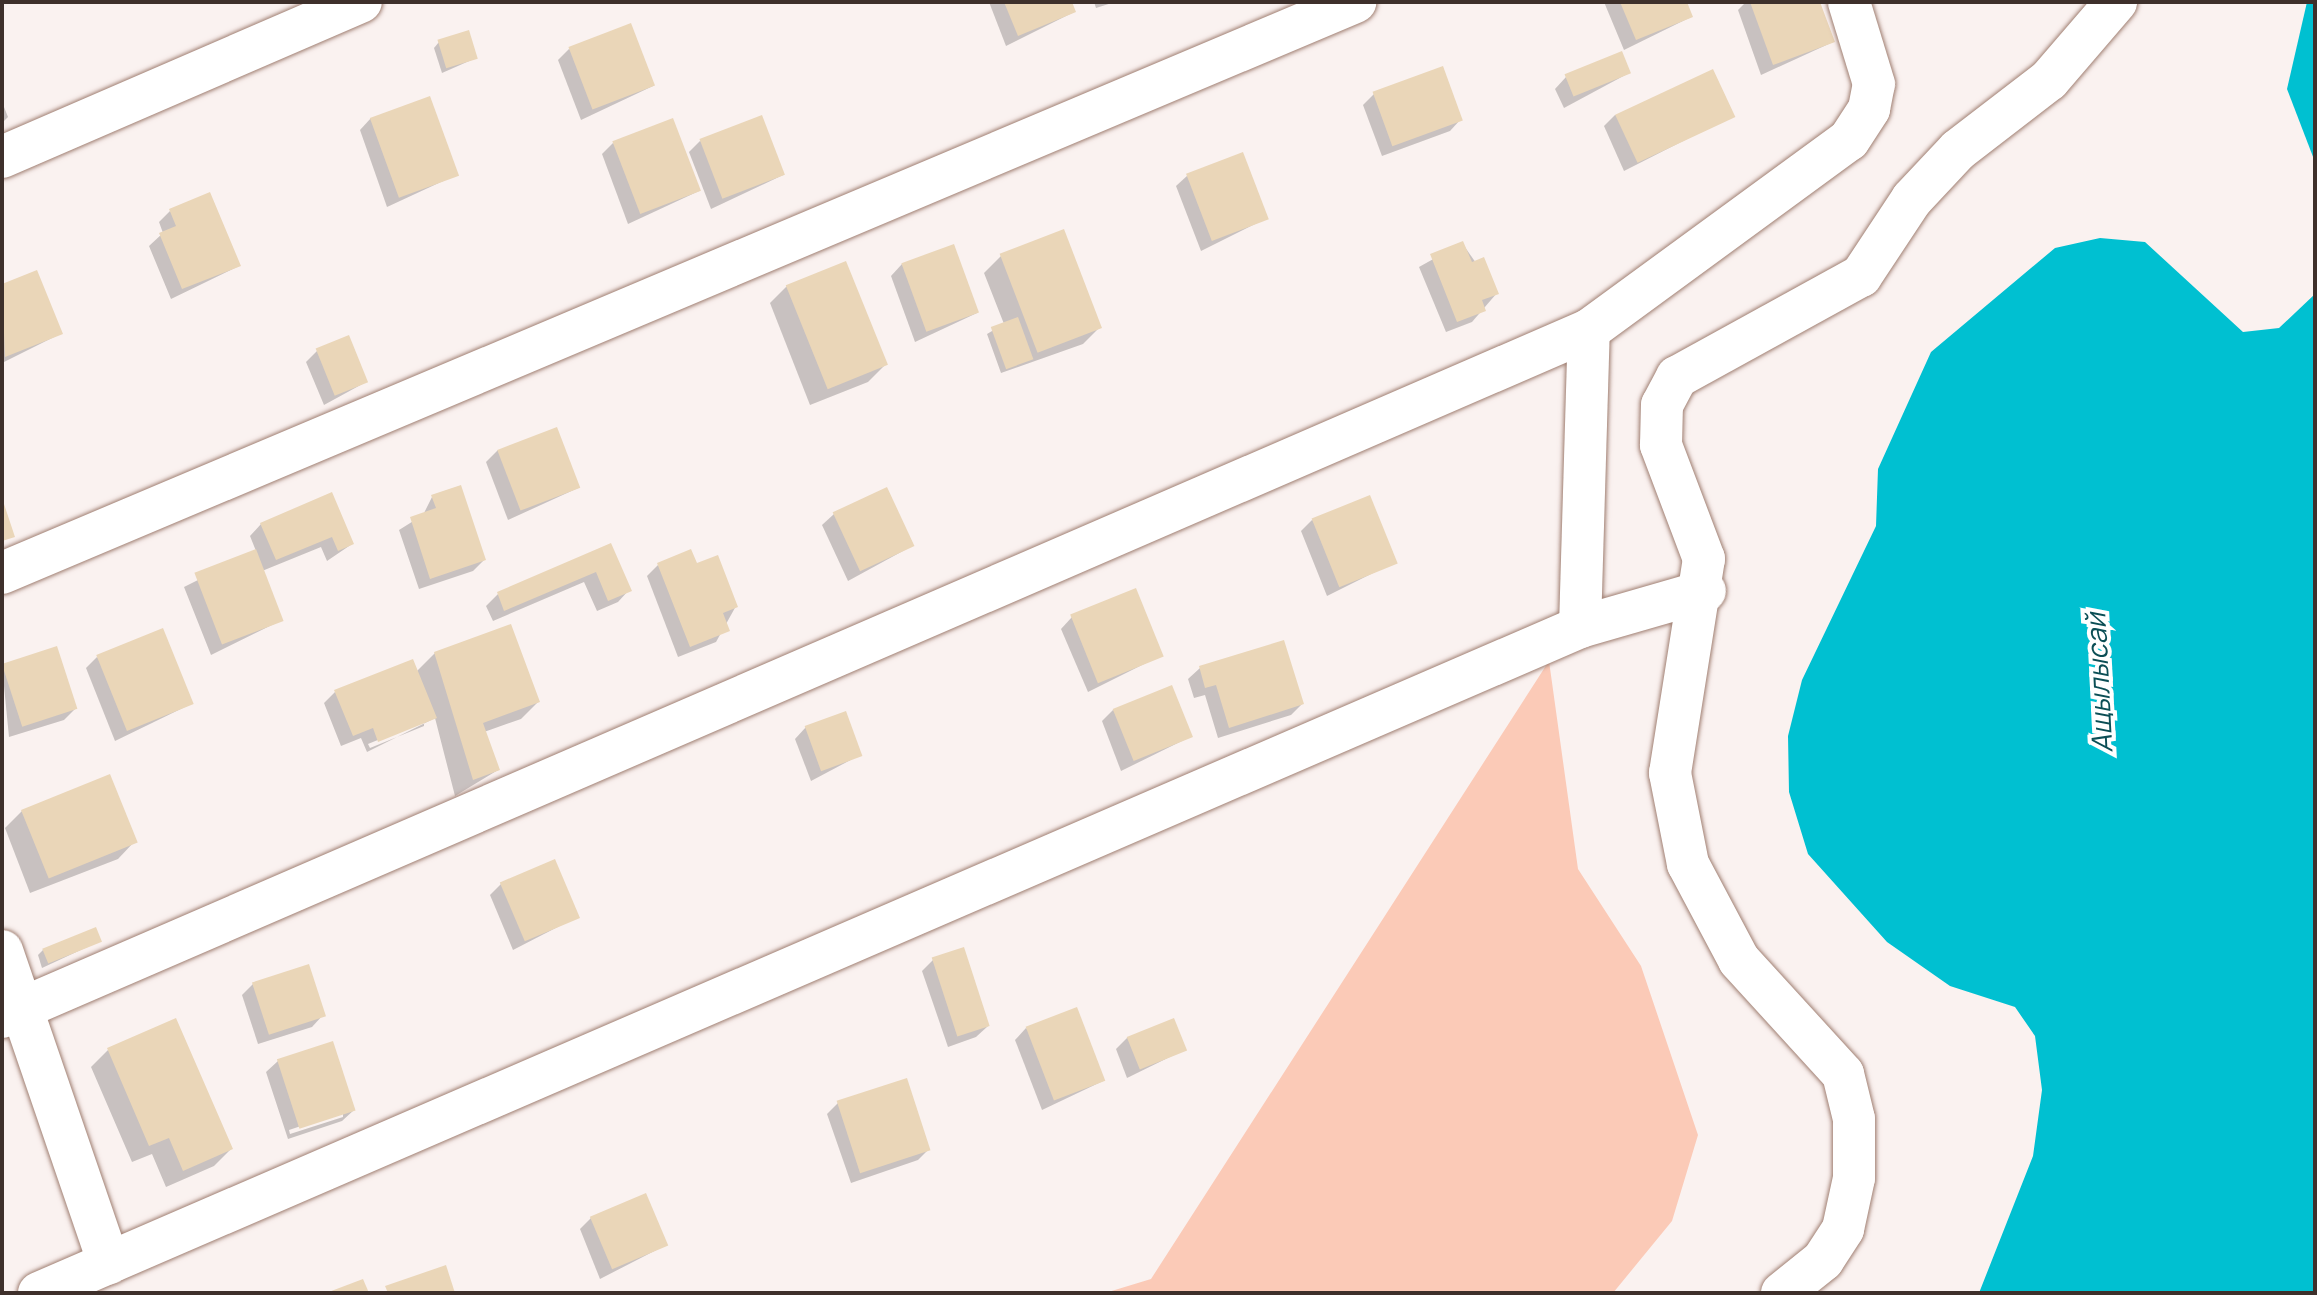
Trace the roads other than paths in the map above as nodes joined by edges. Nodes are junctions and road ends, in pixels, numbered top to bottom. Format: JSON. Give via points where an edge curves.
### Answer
{"nodes":[{"id":1,"x":361,"y":2,"type":"edge"},
{"id":2,"x":1355,"y":2,"type":"edge"},
{"id":3,"x":1849,"y":2,"type":"edge"},
{"id":4,"x":2116,"y":2,"type":"edge"},
{"id":5,"x":2,"y":157,"type":"edge"},
{"id":6,"x":1589,"y":330,"type":"junction"},
{"id":7,"x":2,"y":573,"type":"edge"},
{"id":8,"x":1705,"y":591,"type":"junction"},
{"id":9,"x":1580,"y":627,"type":"junction"},
{"id":10,"x":2,"y":951,"type":"edge"},
{"id":11,"x":14,"y":1012,"type":"edge"},
{"id":12,"x":109,"y":1263,"type":"junction"},
{"id":13,"x":39,"y":1293,"type":"edge"},
{"id":14,"x":1782,"y":1293,"type":"edge"}],
"edges":[{"from":1,"to":5,"type":"street"},
{"from":2,"to":7,"type":"street"},
{"from":3,"to":6,"type":"street","via":[[1874,84],[1869,109],[1849,140]]},
{"from":4,"to":8,"type":"street","via":[[2049,80],[1958,150],[1912,199],[1861,276],[1677,377],[1662,405],[1661,445],[1704,559]]},
{"from":6,"to":9,"type":"street"},
{"from":6,"to":11,"type":"street"},
{"from":8,"to":9,"type":"street"},
{"from":8,"to":14,"type":"street","via":[[1674,720],[1670,773],[1688,864],[1739,960],[1843,1074],[1854,1119],[1854,1178],[1843,1229],[1823,1260]]},
{"from":9,"to":12,"type":"street"},
{"from":10,"to":11,"type":"street"},
{"from":11,"to":12,"type":"street"},
{"from":12,"to":13,"type":"street"}]}
